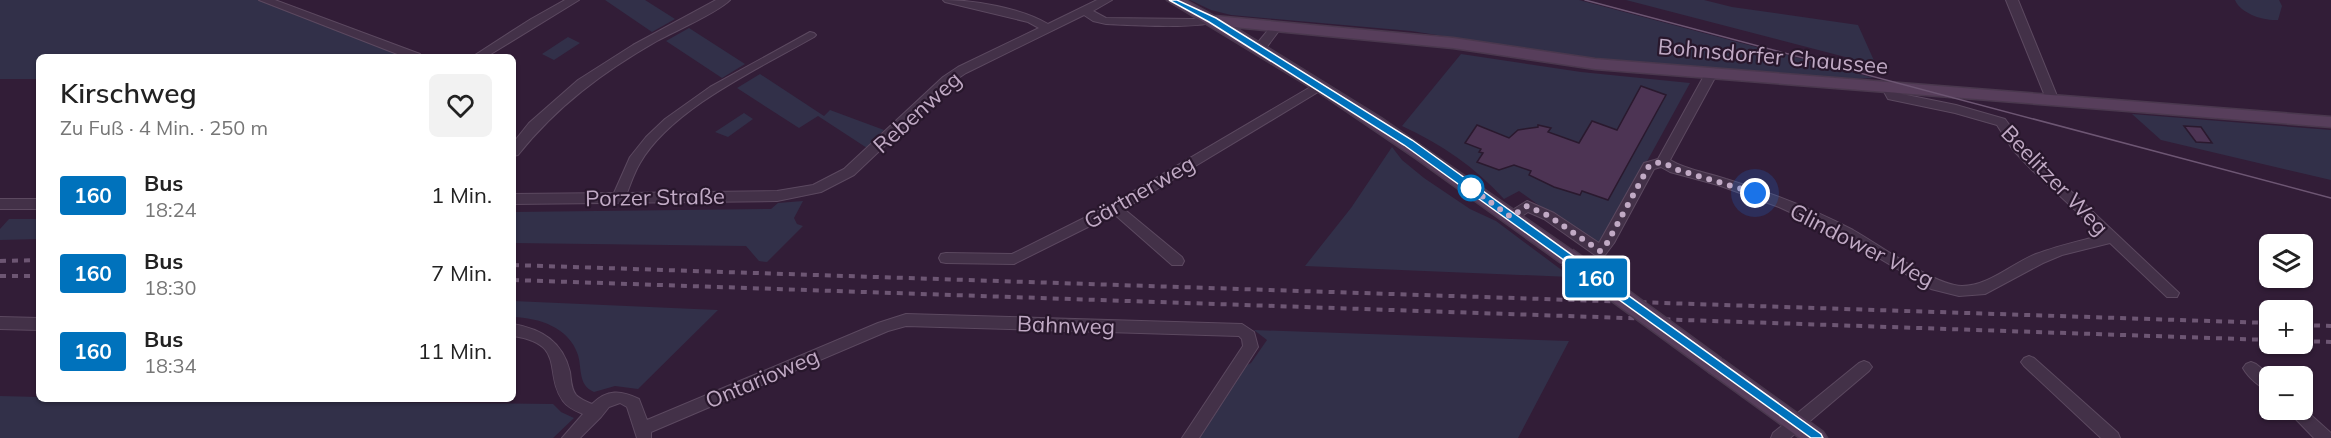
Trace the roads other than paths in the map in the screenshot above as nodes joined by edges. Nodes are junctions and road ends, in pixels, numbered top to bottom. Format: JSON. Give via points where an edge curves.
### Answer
{"nodes":[{"id":1,"x":265,"y":0,"type":"edge"},
{"id":2,"x":573,"y":0,"type":"edge"},
{"id":3,"x":724,"y":0,"type":"edge"},
{"id":4,"x":949,"y":0,"type":"edge"},
{"id":5,"x":1106,"y":0,"type":"edge"},
{"id":6,"x":1174,"y":0,"type":"edge"},
{"id":7,"x":2012,"y":0,"type":"edge"},
{"id":8,"x":1084,"y":10,"type":"junction"},
{"id":9,"x":1212,"y":20,"type":"junction"},
{"id":10,"x":1277,"y":26,"type":"junction"},
{"id":11,"x":1048,"y":28,"type":"junction"},
{"id":12,"x":810,"y":35,"type":"dead end"},
{"id":13,"x":1258,"y":49,"type":"junction"},
{"id":14,"x":408,"y":54,"type":"edge"},
{"id":15,"x":483,"y":54,"type":"edge"},
{"id":16,"x":1712,"y":74,"type":"junction"},
{"id":17,"x":1319,"y":86,"type":"junction"},
{"id":18,"x":1888,"y":88,"type":"junction"},
{"id":19,"x":2053,"y":101,"type":"junction"},
{"id":20,"x":2331,"y":122,"type":"edge"},
{"id":21,"x":516,"y":148,"type":"edge"},
{"id":22,"x":1663,"y":162,"type":"junction"},
{"id":23,"x":796,"y":193,"type":"joint"},
{"id":24,"x":618,"y":198,"type":"junction"},
{"id":25,"x":516,"y":199,"type":"edge"},
{"id":26,"x":0,"y":204,"type":"edge"},
{"id":27,"x":36,"y":204,"type":"edge"},
{"id":28,"x":1115,"y":208,"type":"junction"},
{"id":29,"x":1511,"y":217,"type":"junction"},
{"id":30,"x":2111,"y":238,"type":"junction"},
{"id":31,"x":946,"y":258,"type":"dead end"},
{"id":32,"x":1177,"y":261,"type":"dead end"},
{"id":33,"x":2172,"y":293,"type":"dead end"},
{"id":34,"x":0,"y":323,"type":"edge"},
{"id":35,"x":36,"y":324,"type":"edge"},
{"id":36,"x":883,"y":327,"type":"joint"},
{"id":37,"x":516,"y":330,"type":"edge"},
{"id":38,"x":2029,"y":362,"type":"dead end"},
{"id":39,"x":1864,"y":368,"type":"dead end"},
{"id":40,"x":2251,"y":368,"type":"dead end"},
{"id":41,"x":2259,"y":375,"type":"edge"},
{"id":42,"x":600,"y":407,"type":"junction"},
{"id":43,"x":2306,"y":420,"type":"edge"},
{"id":44,"x":1797,"y":423,"type":"junction"},
{"id":45,"x":643,"y":434,"type":"edge"},
{"id":46,"x":570,"y":438,"type":"edge"},
{"id":47,"x":1190,"y":438,"type":"edge"},
{"id":48,"x":1779,"y":438,"type":"edge"},
{"id":49,"x":1816,"y":438,"type":"edge"},
{"id":50,"x":2112,"y":438,"type":"edge"},
{"id":51,"x":2325,"y":438,"type":"edge"}],
"edges":[{"from":1,"to":14,"type":"street"},
{"from":2,"to":15,"type":"street"},
{"from":3,"to":21,"type":"street","via":[[603,67],[553,107]]},
{"from":4,"to":11,"type":"street","via":[[1032,19]]},
{"from":5,"to":8,"type":"street","name":"Rebenweg"},
{"from":6,"to":9,"type":"street"},
{"from":7,"to":19,"type":"street"},
{"from":8,"to":9,"type":"street","via":[[1106,21]]},
{"from":8,"to":11,"type":"street","name":"Rebenweg"},
{"from":9,"to":10,"type":"street","name":"Bohnsdorfer Chaussee"},
{"from":9,"to":13,"type":"street"},
{"from":10,"to":13,"type":"street"},
{"from":10,"to":16,"type":"street","name":"Bohnsdorfer Chaussee"},
{"from":11,"to":23,"type":"street","name":"Rebenweg","via":[[962,70],[849,172],[816,189]]},
{"from":12,"to":24,"type":"street","via":[[669,122],[636,160]]},
{"from":13,"to":17,"type":"street"},
{"from":16,"to":18,"type":"street","name":"Bohnsdorfer Chaussee"},
{"from":16,"to":22,"type":"street"},
{"from":17,"to":28,"type":"street","name":"Gärtnerweg"},
{"from":17,"to":29,"type":"street","via":[[1408,143]]},
{"from":18,"to":19,"type":"street","name":"Bohnsdorfer Chaussee"},
{"from":18,"to":30,"type":"street","name":"Beelitzer Weg","via":[[1892,96],[1904,100],[2001,122],[2018,147]]},
{"from":19,"to":20,"type":"street","name":"Bohnsdorfer Chaussee"},
{"from":22,"to":29,"type":"street","via":[[1649,166],[1600,251],[1549,216],[1527,206]]},
{"from":22,"to":30,"type":"street","name":"Glindower Weg","via":[[1810,216],[1936,285],[1959,291],[1980,290],[2038,259]]},
{"from":23,"to":24,"type":"street","name":"Porzer Straße"},
{"from":24,"to":25,"type":"street","name":"Porzer Straße"},
{"from":26,"to":27,"type":"street"},
{"from":28,"to":31,"type":"street","name":"Gärtnerweg","via":[[1014,259]]},
{"from":28,"to":32,"type":"street"},
{"from":29,"to":44,"type":"street","bridge":true},
{"from":30,"to":33,"type":"street","name":"Beelitzer Weg"},
{"from":34,"to":35,"type":"street"},
{"from":36,"to":45,"type":"street","name":"Ontarioweg"},
{"from":36,"to":47,"type":"street","name":"Bahnweg","via":[[906,320],[1242,330],[1249,336],[1251,347]]},
{"from":37,"to":42,"type":"street","via":[[543,339],[556,352],[570,399]]},
{"from":38,"to":50,"type":"street"},
{"from":39,"to":44,"type":"street"},
{"from":40,"to":41,"type":"street"},
{"from":42,"to":45,"type":"street","via":[[616,397],[627,398],[634,403]]},
{"from":42,"to":46,"type":"street"},
{"from":43,"to":51,"type":"street"},
{"from":44,"to":48,"type":"street"},
{"from":44,"to":49,"type":"street"}]}
